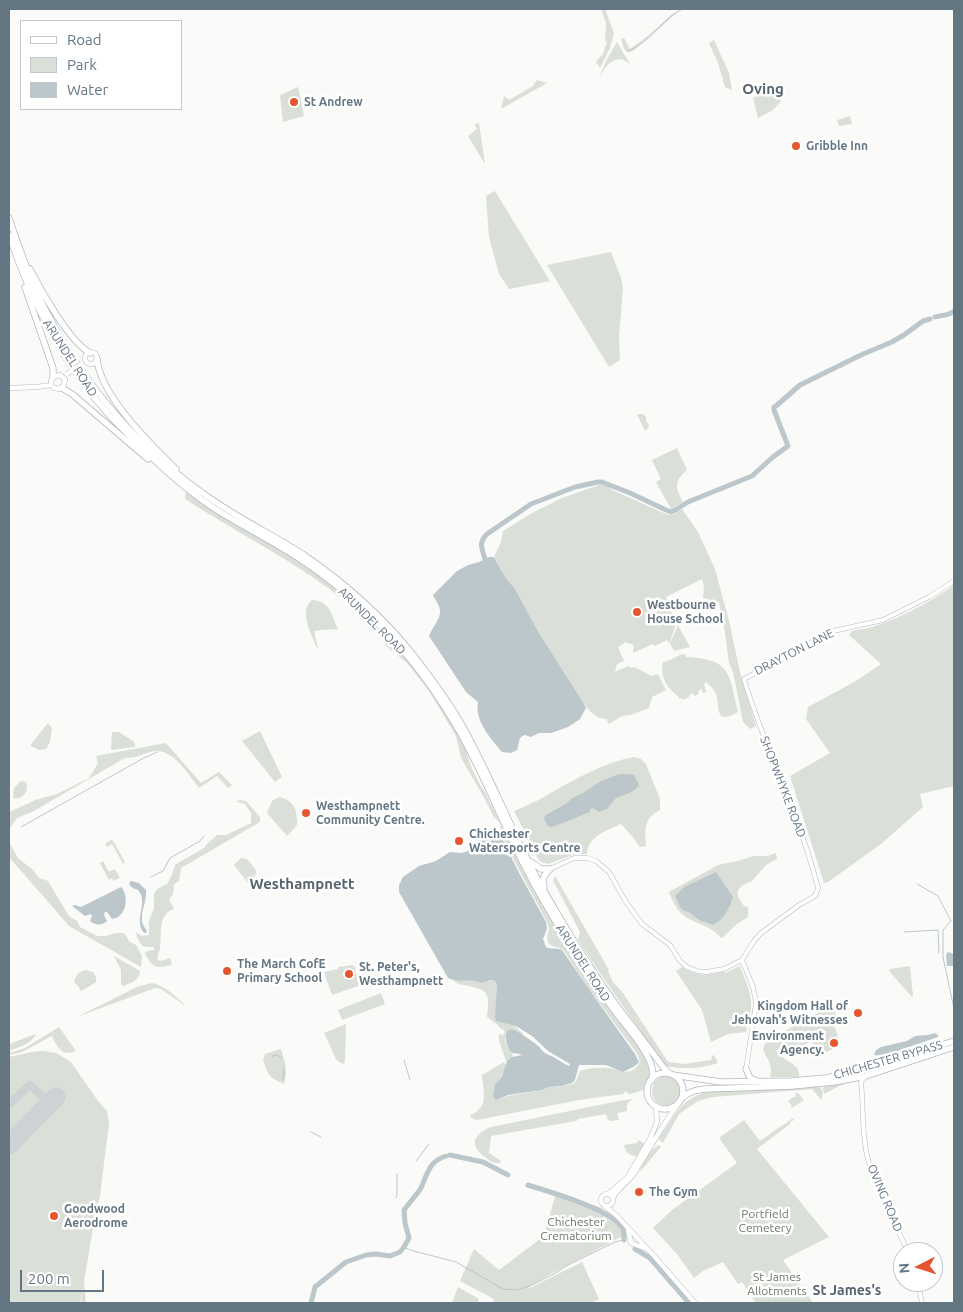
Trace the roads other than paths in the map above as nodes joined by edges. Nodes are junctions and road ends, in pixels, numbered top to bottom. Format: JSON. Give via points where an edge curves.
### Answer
{"nodes":[{"id":1,"x":9,"y":218,"type":"edge"},
{"id":2,"x":11,"y":237,"type":"edge"},
{"id":3,"x":90,"y":352,"type":"junction"},
{"id":4,"x":97,"y":359,"type":"junction"},
{"id":5,"x":87,"y":362,"type":"junction"},
{"id":6,"x":65,"y":376,"type":"junction"},
{"id":7,"x":53,"y":377,"type":"junction"},
{"id":8,"x":51,"y":384,"type":"junction"},
{"id":9,"x":9,"y":388,"type":"edge"},
{"id":10,"x":62,"y":388,"type":"junction"},
{"id":11,"x":164,"y":470,"type":"junction"},
{"id":12,"x":206,"y":496,"type":"junction"},
{"id":13,"x":954,"y":581,"type":"edge"},
{"id":14,"x":744,"y":679,"type":"joint"},
{"id":15,"x":519,"y":843,"type":"junction"},
{"id":16,"x":550,"y":869,"type":"junction"},
{"id":17,"x":552,"y":905,"type":"junction"},
{"id":18,"x":742,"y":960,"type":"junction"},
{"id":19,"x":954,"y":1041,"type":"edge"},
{"id":20,"x":954,"y":1047,"type":"edge"},
{"id":21,"x":746,"y":1069,"type":"junction"},
{"id":22,"x":670,"y":1074,"type":"junction"},
{"id":23,"x":866,"y":1076,"type":"junction"},
{"id":24,"x":854,"y":1079,"type":"junction"},
{"id":25,"x":652,"y":1080,"type":"junction"},
{"id":26,"x":732,"y":1082,"type":"junction"},
{"id":27,"x":764,"y":1082,"type":"junction"},
{"id":28,"x":861,"y":1083,"type":"junction"},
{"id":29,"x":682,"y":1098,"type":"junction"},
{"id":30,"x":677,"y":1105,"type":"junction"},
{"id":31,"x":656,"y":1106,"type":"junction"},
{"id":32,"x":608,"y":1194,"type":"junction"},
{"id":33,"x":612,"y":1201,"type":"junction"},
{"id":34,"x":606,"y":1206,"type":"junction"},
{"id":35,"x":617,"y":1216,"type":"junction"},
{"id":36,"x":627,"y":1227,"type":"junction"},
{"id":37,"x":630,"y":1238,"type":"junction"},
{"id":38,"x":636,"y":1238,"type":"junction"},
{"id":39,"x":903,"y":1242,"type":"edge"},
{"id":40,"x":635,"y":1244,"type":"junction"},
{"id":41,"x":648,"y":1249,"type":"junction"},
{"id":42,"x":695,"y":1303,"type":"edge"}],
"edges":[{"from":1,"to":2,"type":"highway","name":"ARUNDEL ROAD"},
{"from":2,"to":3,"type":"highway","via":[[43,294],[75,340]]},
{"from":2,"to":7,"type":"highway","via":[[17,267],[54,368]]},
{"from":2,"to":11,"type":"highway","name":"ARUNDEL ROAD","via":[[37,306],[69,362],[109,416]]},
{"from":2,"to":12,"type":"highway","name":"ARUNDEL ROAD","via":[[61,340],[85,377],[135,436]]},
{"from":3,"to":4,"type":"main road","via":[[96,354]]},
{"from":3,"to":5,"type":"main road","via":[[86,356]]},
{"from":4,"to":5,"type":"main road","via":[[94,364]]},
{"from":4,"to":12,"type":"highway","via":[[104,382],[131,422]]},
{"from":5,"to":6,"type":"main road","bridge":true},
{"from":6,"to":7,"type":"main road"},
{"from":6,"to":10,"type":"main road"},
{"from":7,"to":8,"type":"main road"},
{"from":8,"to":9,"type":"main road"},
{"from":8,"to":10,"type":"main road","via":[[56,389]]},
{"from":10,"to":11,"type":"highway"},
{"from":11,"to":25,"type":"highway","name":"ARUNDEL ROAD","via":[[219,511],[319,572],[364,610],[402,649],[459,730],[534,882],[573,950],[646,1055],[652,1068]]},
{"from":12,"to":15,"type":"highway","name":"ARUNDEL ROAD","via":[[304,556],[341,583],[408,648],[462,726]]},
{"from":13,"to":14,"type":"main road","name":"DRAYTON LANE","via":[[883,620],[829,632]]},
{"from":14,"to":18,"type":"main road","name":"SHOPWHYKE ROAD","via":[[818,888],[815,896],[760,934]]},
{"from":15,"to":16,"type":"highway","via":[[535,866]]},
{"from":15,"to":17,"type":"highway","name":"ARUNDEL ROAD"},
{"from":16,"to":17,"type":"highway","via":[[543,883]]},
{"from":16,"to":18,"type":"main road","via":[[574,858],[596,861],[608,872],[642,924],[670,945],[680,961],[692,969],[712,972]]},
{"from":17,"to":22,"type":"highway","name":"ARUNDEL ROAD","via":[[659,1068]]},
{"from":18,"to":21,"type":"main road","via":[[756,1003]]},
{"from":19,"to":27,"type":"highway","name":"CHICHESTER BYPASS","via":[[855,1072],[826,1078]]},
{"from":20,"to":23,"type":"highway","name":"CHICHESTER BYPASS"},
{"from":21,"to":26,"type":"highway","via":[[741,1079]]},
{"from":21,"to":27,"type":"highway","via":[[753,1080]]},
{"from":22,"to":25,"type":"highway","via":[[658,1075]]},
{"from":22,"to":26,"type":"highway","name":"CHICHESTER BYPASS"},
{"from":22,"to":29,"type":"highway","via":[[680,1081]]},
{"from":23,"to":24,"type":"highway","name":"CHICHESTER BYPASS"},
{"from":23,"to":28,"type":"main road"},
{"from":24,"to":28,"type":"main road"},
{"from":24,"to":29,"type":"highway","name":"CHICHESTER BYPASS","via":[[799,1086],[696,1090]]},
{"from":25,"to":31,"type":"highway","via":[[648,1093]]},
{"from":26,"to":27,"type":"highway","name":"CHICHESTER BYPASS"},
{"from":28,"to":39,"type":"main road","name":"OVING ROAD","via":[[868,1159]]},
{"from":29,"to":30,"type":"highway"},
{"from":30,"to":31,"type":"highway","via":[[667,1109]]},
{"from":30,"to":33,"type":"main road","via":[[633,1176]]},
{"from":31,"to":32,"type":"main road","via":[[657,1122],[650,1139],[627,1178]]},
{"from":32,"to":33,"type":"main road"},
{"from":32,"to":34,"type":"main road","via":[[601,1198],[601,1203]]},
{"from":33,"to":34,"type":"main road"},
{"from":33,"to":35,"type":"main road"},
{"from":34,"to":35,"type":"main road"},
{"from":35,"to":36,"type":"main road"},
{"from":36,"to":37,"type":"main road"},
{"from":36,"to":38,"type":"main road"},
{"from":37,"to":38,"type":"main road"},
{"from":37,"to":40,"type":"main road"},
{"from":38,"to":40,"type":"main road"},
{"from":38,"to":41,"type":"main road"},
{"from":40,"to":41,"type":"main road"},
{"from":41,"to":42,"type":"main road"}]}
